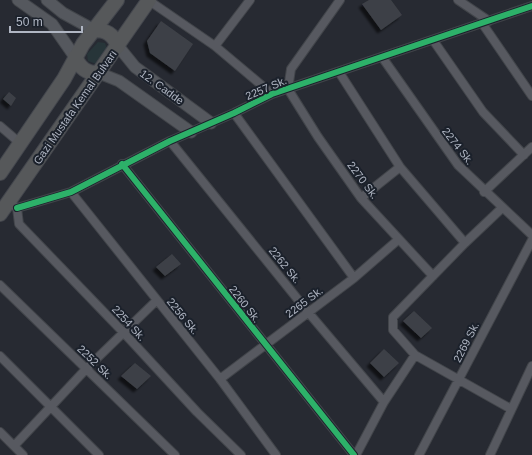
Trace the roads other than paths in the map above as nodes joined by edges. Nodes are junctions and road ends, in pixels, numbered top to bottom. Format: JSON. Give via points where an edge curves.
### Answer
{"nodes":[{"id":1,"x":18,"y":0,"type":"edge"},
{"id":2,"x":47,"y":0,"type":"edge"},
{"id":3,"x":117,"y":0,"type":"edge"},
{"id":4,"x":149,"y":0,"type":"edge"},
{"id":5,"x":250,"y":0,"type":"edge"},
{"id":6,"x":340,"y":0,"type":"edge"},
{"id":7,"x":458,"y":0,"type":"edge"},
{"id":8,"x":532,"y":6,"type":"edge"},
{"id":9,"x":486,"y":22,"type":"junction"},
{"id":10,"x":94,"y":30,"type":"junction"},
{"id":11,"x":433,"y":40,"type":"junction"},
{"id":12,"x":118,"y":46,"type":"junction"},
{"id":13,"x":215,"y":46,"type":"junction"},
{"id":14,"x":76,"y":57,"type":"junction"},
{"id":15,"x":382,"y":58,"type":"junction"},
{"id":16,"x":339,"y":72,"type":"junction"},
{"id":17,"x":99,"y":73,"type":"junction"},
{"id":18,"x":288,"y":88,"type":"junction"},
{"id":19,"x":272,"y":94,"type":"junction"},
{"id":20,"x":532,"y":96,"type":"edge"},
{"id":21,"x":234,"y":113,"type":"junction"},
{"id":22,"x":211,"y":123,"type":"junction"},
{"id":23,"x":0,"y":126,"type":"edge"},
{"id":24,"x":191,"y":132,"type":"junction"},
{"id":25,"x":170,"y":141,"type":"junction"},
{"id":26,"x":21,"y":144,"type":"junction"},
{"id":27,"x":532,"y":147,"type":"edge"},
{"id":28,"x":524,"y":155,"type":"junction"},
{"id":29,"x":122,"y":164,"type":"junction"},
{"id":30,"x":400,"y":167,"type":"junction"},
{"id":31,"x":0,"y":173,"type":"edge"},
{"id":32,"x":71,"y":192,"type":"junction"},
{"id":33,"x":484,"y":192,"type":"junction"},
{"id":34,"x":362,"y":198,"type":"junction"},
{"id":35,"x":13,"y":205,"type":"junction"},
{"id":36,"x":502,"y":208,"type":"junction"},
{"id":37,"x":0,"y":214,"type":"edge"},
{"id":38,"x":532,"y":235,"type":"edge"},
{"id":39,"x":399,"y":239,"type":"junction"},
{"id":40,"x":532,"y":240,"type":"edge"},
{"id":41,"x":465,"y":243,"type":"junction"},
{"id":42,"x":433,"y":276,"type":"junction"},
{"id":43,"x":354,"y":278,"type":"junction"},
{"id":44,"x":0,"y":285,"type":"edge"},
{"id":45,"x":156,"y":301,"type":"junction"},
{"id":46,"x":308,"y":312,"type":"junction"},
{"id":47,"x":124,"y":333,"type":"junction"},
{"id":48,"x":264,"y":345,"type":"junction"},
{"id":49,"x":415,"y":355,"type":"junction"},
{"id":50,"x":0,"y":356,"type":"edge"},
{"id":51,"x":532,"y":366,"type":"edge"},
{"id":52,"x":87,"y":368,"type":"junction"},
{"id":53,"x":220,"y":379,"type":"junction"},
{"id":54,"x":459,"y":379,"type":"junction"},
{"id":55,"x":384,"y":402,"type":"junction"},
{"id":56,"x":50,"y":406,"type":"junction"},
{"id":57,"x":511,"y":409,"type":"junction"},
{"id":58,"x":0,"y":432,"type":"edge"},
{"id":59,"x":14,"y":446,"type":"junction"},
{"id":60,"x":23,"y":455,"type":"edge"},
{"id":61,"x":99,"y":455,"type":"edge"},
{"id":62,"x":175,"y":455,"type":"edge"},
{"id":63,"x":242,"y":455,"type":"edge"},
{"id":64,"x":276,"y":455,"type":"edge"},
{"id":65,"x":355,"y":455,"type":"edge"},
{"id":66,"x":419,"y":455,"type":"edge"},
{"id":67,"x":490,"y":455,"type":"edge"}],
"edges":[{"from":1,"to":14,"type":"main road","via":[[52,24]]},
{"from":2,"to":10,"type":"main road","via":[[63,13]]},
{"from":3,"to":10,"type":"highway","name":"Gazi Mustafa Kemal Bulvarı"},
{"from":4,"to":12,"type":"highway","name":"Gazi Mustafa Kemal Bulvarı"},
{"from":4,"to":13,"type":"street"},
{"from":5,"to":13,"type":"street"},
{"from":6,"to":18,"type":"street","via":[[291,69]]},
{"from":7,"to":9,"type":"street"},
{"from":8,"to":9,"type":"street","name":"2257 Sk."},
{"from":9,"to":11,"type":"street","name":"2257 Sk."},
{"from":9,"to":20,"type":"street"},
{"from":10,"to":12,"type":"highway","via":[[108,32]]},
{"from":10,"to":14,"type":"highway","name":"Gazi Mustafa Kemal Bulvarı"},
{"from":11,"to":15,"type":"street","name":"2257 Sk."},
{"from":11,"to":28,"type":"street","via":[[483,112]]},
{"from":12,"to":17,"type":"highway","name":"Gazi Mustafa Kemal Bulvarı"},
{"from":12,"to":22,"type":"main road","name":"12. Cadde","via":[[135,67]]},
{"from":13,"to":19,"type":"street"},
{"from":14,"to":17,"type":"highway","via":[[83,69]]},
{"from":14,"to":26,"type":"highway","name":"Gazi Mustafa Kemal Bulvarı"},
{"from":15,"to":16,"type":"street","name":"2257 Sk."},
{"from":15,"to":33,"type":"street","name":"2274 Sk.","via":[[458,166]]},
{"from":16,"to":18,"type":"street","name":"2257 Sk."},
{"from":16,"to":30,"type":"street"},
{"from":17,"to":24,"type":"main road","name":"12. Cadde","via":[[119,81]]},
{"from":17,"to":35,"type":"highway","name":"Gazi Mustafa Kemal Bulvarı"},
{"from":18,"to":19,"type":"street","name":"2257 Sk."},
{"from":18,"to":34,"type":"street","name":"2270 Sk.","via":[[318,137]]},
{"from":19,"to":21,"type":"street","name":"2257 Sk."},
{"from":21,"to":22,"type":"street","name":"2257 Sk."},
{"from":21,"to":43,"type":"street"},
{"from":22,"to":24,"type":"street","name":"2257 Sk."},
{"from":23,"to":26,"type":"street"},
{"from":24,"to":25,"type":"street","name":"2257 Sk."},
{"from":25,"to":29,"type":"street","name":"2257 Sk."},
{"from":25,"to":46,"type":"street","name":"2262 Sk."},
{"from":26,"to":31,"type":"highway","name":"Gazi Mustafa Kemal Bulvarı"},
{"from":27,"to":28,"type":"street"},
{"from":28,"to":33,"type":"street"},
{"from":29,"to":32,"type":"street","name":"2257 Sk."},
{"from":29,"to":48,"type":"street","name":"2260 Sk."},
{"from":30,"to":34,"type":"street"},
{"from":30,"to":41,"type":"street"},
{"from":32,"to":35,"type":"street","name":"2257 Sk."},
{"from":32,"to":45,"type":"street","name":"2256 Sk."},
{"from":33,"to":36,"type":"street","name":"2274 Sk."},
{"from":34,"to":39,"type":"street","name":"2270 Sk."},
{"from":35,"to":37,"type":"highway","name":"Gazi Mustafa Kemal Bulvarı"},
{"from":35,"to":47,"type":"street","name":"2254 Sk.","via":[[19,224]]},
{"from":36,"to":38,"type":"street","name":"2274 Sk."},
{"from":36,"to":41,"type":"street"},
{"from":39,"to":42,"type":"street","name":"2270 Sk."},
{"from":39,"to":43,"type":"street","name":"2265 Sk."},
{"from":40,"to":54,"type":"street","name":"2269 Sk."},
{"from":41,"to":42,"type":"street"},
{"from":42,"to":49,"type":"street","via":[[393,317],[393,330]]},
{"from":43,"to":46,"type":"street","name":"2265 Sk."},
{"from":44,"to":52,"type":"street","name":"2252 Sk."},
{"from":45,"to":47,"type":"street"},
{"from":45,"to":53,"type":"street","name":"2256 Sk."},
{"from":46,"to":48,"type":"street","name":"2265 Sk."},
{"from":46,"to":55,"type":"street","name":"2262 Sk."},
{"from":47,"to":52,"type":"street"},
{"from":47,"to":63,"type":"street","name":"2254 Sk.","via":[[197,412]]},
{"from":48,"to":53,"type":"street","name":"2265 Sk."},
{"from":48,"to":65,"type":"street","name":"2260 Sk."},
{"from":49,"to":54,"type":"street"},
{"from":49,"to":55,"type":"street"},
{"from":50,"to":56,"type":"street"},
{"from":51,"to":57,"type":"street"},
{"from":52,"to":56,"type":"street"},
{"from":52,"to":62,"type":"street","name":"2252 Sk."},
{"from":53,"to":64,"type":"street","name":"2256 Sk."},
{"from":54,"to":57,"type":"street"},
{"from":54,"to":66,"type":"street","name":"2269 Sk."},
{"from":55,"to":65,"type":"street"},
{"from":56,"to":59,"type":"street"},
{"from":56,"to":61,"type":"street"},
{"from":57,"to":67,"type":"street"},
{"from":58,"to":59,"type":"street"},
{"from":59,"to":60,"type":"street"}]}
